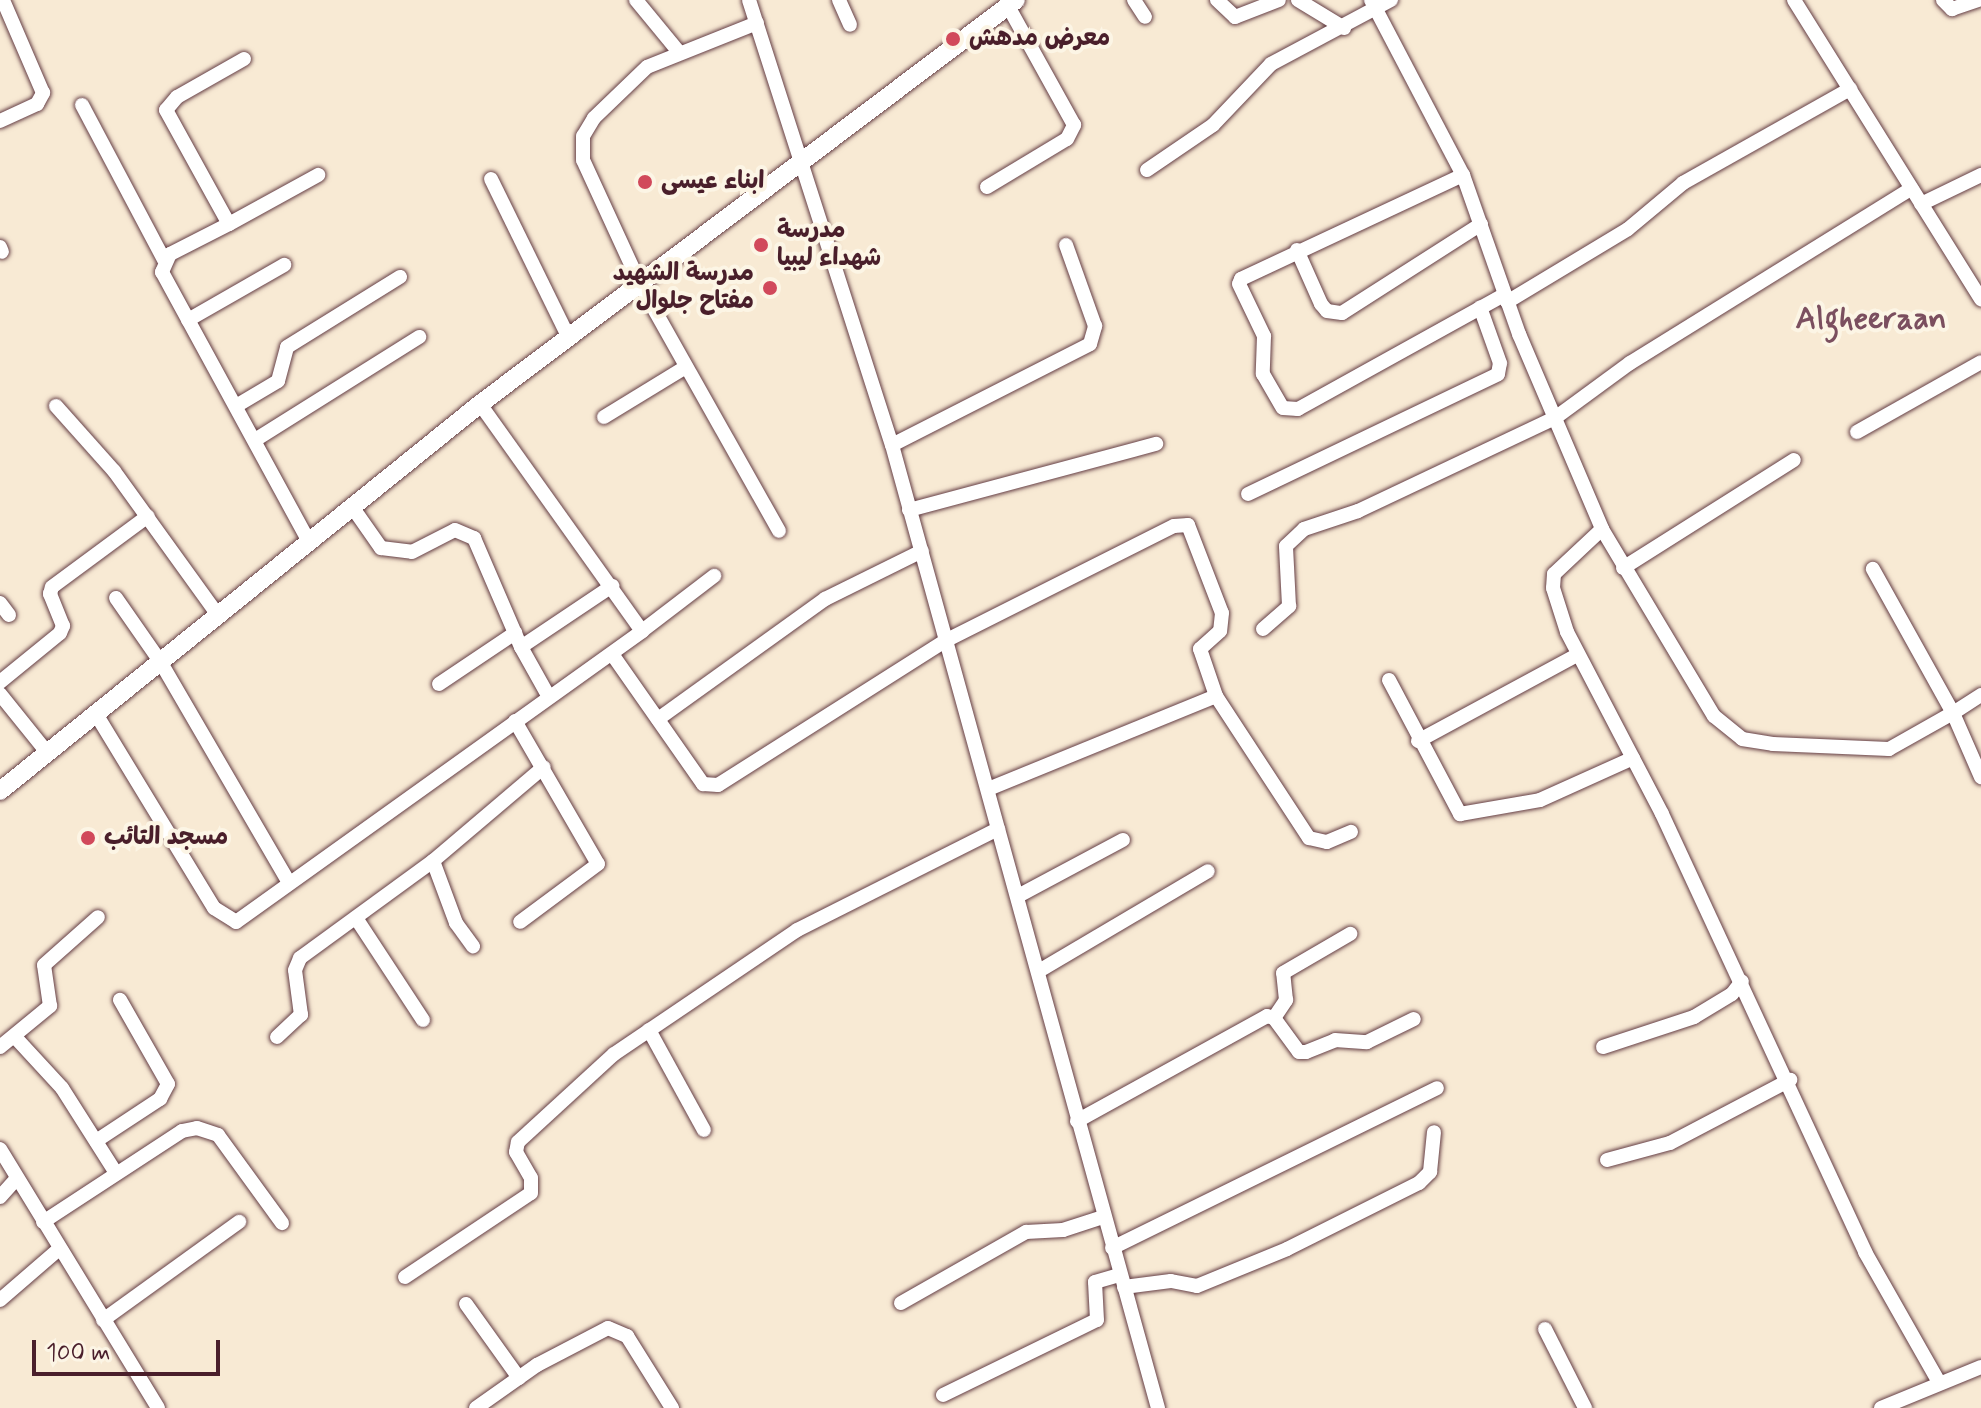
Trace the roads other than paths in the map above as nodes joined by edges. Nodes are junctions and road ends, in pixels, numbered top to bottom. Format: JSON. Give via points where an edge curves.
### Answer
{"nodes":[{"id":1,"x":3,"y":0,"type":"edge"},
{"id":2,"x":636,"y":0,"type":"edge"},
{"id":3,"x":749,"y":0,"type":"edge"},
{"id":4,"x":839,"y":0,"type":"edge"},
{"id":5,"x":1134,"y":0,"type":"edge"},
{"id":6,"x":1217,"y":0,"type":"edge"},
{"id":7,"x":1279,"y":0,"type":"edge"},
{"id":8,"x":1298,"y":0,"type":"edge"},
{"id":9,"x":1391,"y":0,"type":"edge"},
{"id":10,"x":1794,"y":0,"type":"edge"},
{"id":11,"x":1943,"y":0,"type":"edge"},
{"id":12,"x":1978,"y":0,"type":"edge"},
{"id":13,"x":1012,"y":3,"type":"edge"},
{"id":14,"x":1374,"y":6,"type":"edge"},
{"id":15,"x":1145,"y":17,"type":"dead end"},
{"id":16,"x":757,"y":23,"type":"junction"},
{"id":17,"x":850,"y":25,"type":"dead end"},
{"id":18,"x":1344,"y":28,"type":"junction"},
{"id":19,"x":678,"y":51,"type":"junction"},
{"id":20,"x":244,"y":59,"type":"dead end"},
{"id":21,"x":1850,"y":89,"type":"junction"},
{"id":22,"x":82,"y":105,"type":"dead end"},
{"id":23,"x":0,"y":121,"type":"edge"},
{"id":24,"x":804,"y":161,"type":"junction"},
{"id":25,"x":1147,"y":170,"type":"dead end"},
{"id":26,"x":318,"y":175,"type":"dead end"},
{"id":27,"x":1463,"y":175,"type":"junction"},
{"id":28,"x":1981,"y":175,"type":"edge"},
{"id":29,"x":491,"y":179,"type":"dead end"},
{"id":30,"x":987,"y":187,"type":"dead end"},
{"id":31,"x":1911,"y":189,"type":"junction"},
{"id":32,"x":1921,"y":204,"type":"junction"},
{"id":33,"x":229,"y":224,"type":"junction"},
{"id":34,"x":1481,"y":224,"type":"junction"},
{"id":35,"x":1066,"y":245,"type":"dead end"},
{"id":36,"x":1297,"y":250,"type":"junction"},
{"id":37,"x":164,"y":260,"type":"junction"},
{"id":38,"x":284,"y":265,"type":"dead end"},
{"id":39,"x":400,"y":277,"type":"dead end"},
{"id":40,"x":641,"y":286,"type":"junction"},
{"id":41,"x":1506,"y":298,"type":"junction"},
{"id":42,"x":1981,"y":299,"type":"edge"},
{"id":43,"x":1480,"y":307,"type":"junction"},
{"id":44,"x":188,"y":320,"type":"junction"},
{"id":45,"x":419,"y":337,"type":"dead end"},
{"id":46,"x":569,"y":338,"type":"junction"},
{"id":47,"x":1981,"y":362,"type":"edge"},
{"id":48,"x":686,"y":367,"type":"junction"},
{"id":49,"x":480,"y":404,"type":"junction"},
{"id":50,"x":56,"y":406,"type":"dead end"},
{"id":51,"x":236,"y":406,"type":"junction"},
{"id":52,"x":604,"y":417,"type":"dead end"},
{"id":53,"x":1555,"y":418,"type":"junction"},
{"id":54,"x":1857,"y":432,"type":"dead end"},
{"id":55,"x":255,"y":440,"type":"junction"},
{"id":56,"x":1156,"y":444,"type":"dead end"},
{"id":57,"x":892,"y":445,"type":"junction"},
{"id":58,"x":1794,"y":460,"type":"dead end"},
{"id":59,"x":1248,"y":494,"type":"dead end"},
{"id":60,"x":353,"y":508,"type":"junction"},
{"id":61,"x":909,"y":510,"type":"junction"},
{"id":62,"x":148,"y":516,"type":"junction"},
{"id":63,"x":1602,"y":529,"type":"junction"},
{"id":64,"x":779,"y":531,"type":"dead end"},
{"id":65,"x":310,"y":543,"type":"junction"},
{"id":66,"x":922,"y":551,"type":"junction"},
{"id":67,"x":1623,"y":568,"type":"junction"},
{"id":68,"x":1873,"y":569,"type":"dead end"},
{"id":69,"x":714,"y":576,"type":"dead end"},
{"id":70,"x":612,"y":586,"type":"junction"},
{"id":71,"x":116,"y":598,"type":"dead end"},
{"id":72,"x":217,"y":614,"type":"junction"},
{"id":73,"x":1263,"y":629,"type":"dead end"},
{"id":74,"x":642,"y":631,"type":"junction"},
{"id":75,"x":518,"y":640,"type":"junction"},
{"id":76,"x":945,"y":641,"type":"junction"},
{"id":77,"x":612,"y":654,"type":"junction"},
{"id":78,"x":1577,"y":655,"type":"junction"},
{"id":79,"x":160,"y":661,"type":"junction"},
{"id":80,"x":1389,"y":680,"type":"dead end"},
{"id":81,"x":0,"y":682,"type":"edge"},
{"id":82,"x":439,"y":684,"type":"dead end"},
{"id":83,"x":0,"y":694,"type":"edge"},
{"id":84,"x":1981,"y":695,"type":"edge"},
{"id":85,"x":1216,"y":696,"type":"junction"},
{"id":86,"x":549,"y":697,"type":"junction"},
{"id":87,"x":1953,"y":713,"type":"junction"},
{"id":88,"x":96,"y":714,"type":"junction"},
{"id":89,"x":658,"y":719,"type":"junction"},
{"id":90,"x":515,"y":721,"type":"junction"},
{"id":91,"x":1418,"y":741,"type":"junction"},
{"id":92,"x":46,"y":751,"type":"junction"},
{"id":93,"x":1633,"y":758,"type":"junction"},
{"id":94,"x":544,"y":767,"type":"junction"},
{"id":95,"x":1981,"y":777,"type":"edge"},
{"id":96,"x":988,"y":789,"type":"junction"},
{"id":97,"x":0,"y":791,"type":"edge"},
{"id":98,"x":998,"y":829,"type":"junction"},
{"id":99,"x":1351,"y":832,"type":"dead end"},
{"id":100,"x":1123,"y":840,"type":"dead end"},
{"id":101,"x":433,"y":861,"type":"junction"},
{"id":102,"x":1208,"y":871,"type":"dead end"},
{"id":103,"x":289,"y":883,"type":"junction"},
{"id":104,"x":1018,"y":896,"type":"junction"},
{"id":105,"x":98,"y":917,"type":"dead end"},
{"id":106,"x":356,"y":918,"type":"junction"},
{"id":107,"x":520,"y":922,"type":"dead end"},
{"id":108,"x":1350,"y":934,"type":"dead end"},
{"id":109,"x":473,"y":946,"type":"dead end"},
{"id":110,"x":1039,"y":971,"type":"junction"},
{"id":111,"x":1742,"y":981,"type":"junction"},
{"id":112,"x":120,"y":1000,"type":"dead end"},
{"id":113,"x":1274,"y":1018,"type":"junction"},
{"id":114,"x":1414,"y":1019,"type":"dead end"},
{"id":115,"x":423,"y":1020,"type":"dead end"},
{"id":116,"x":649,"y":1030,"type":"junction"},
{"id":117,"x":15,"y":1037,"type":"junction"},
{"id":118,"x":277,"y":1037,"type":"dead end"},
{"id":119,"x":0,"y":1047,"type":"edge"},
{"id":120,"x":1603,"y":1047,"type":"dead end"},
{"id":121,"x":1790,"y":1080,"type":"junction"},
{"id":122,"x":1437,"y":1088,"type":"dead end"},
{"id":123,"x":1077,"y":1121,"type":"junction"},
{"id":124,"x":704,"y":1130,"type":"dead end"},
{"id":125,"x":1434,"y":1132,"type":"dead end"},
{"id":126,"x":96,"y":1141,"type":"junction"},
{"id":127,"x":0,"y":1149,"type":"edge"},
{"id":128,"x":1607,"y":1160,"type":"dead end"},
{"id":129,"x":116,"y":1173,"type":"junction"},
{"id":130,"x":17,"y":1178,"type":"junction"},
{"id":131,"x":0,"y":1197,"type":"edge"},
{"id":132,"x":1101,"y":1218,"type":"junction"},
{"id":133,"x":43,"y":1222,"type":"junction"},
{"id":134,"x":239,"y":1222,"type":"dead end"},
{"id":135,"x":282,"y":1223,"type":"dead end"},
{"id":136,"x":1112,"y":1248,"type":"junction"},
{"id":137,"x":59,"y":1249,"type":"junction"},
{"id":138,"x":405,"y":1277,"type":"dead end"},
{"id":139,"x":1122,"y":1281,"type":"junction"},
{"id":140,"x":0,"y":1300,"type":"edge"},
{"id":141,"x":901,"y":1303,"type":"dead end"},
{"id":142,"x":466,"y":1304,"type":"dead end"},
{"id":143,"x":103,"y":1320,"type":"junction"},
{"id":144,"x":1545,"y":1329,"type":"dead end"},
{"id":145,"x":1981,"y":1367,"type":"edge"},
{"id":146,"x":519,"y":1378,"type":"junction"},
{"id":147,"x":1939,"y":1382,"type":"junction"},
{"id":148,"x":943,"y":1395,"type":"dead end"},
{"id":149,"x":1899,"y":1405,"type":"edge"},
{"id":150,"x":158,"y":1408,"type":"edge"},
{"id":151,"x":476,"y":1408,"type":"edge"},
{"id":152,"x":672,"y":1408,"type":"edge"},
{"id":153,"x":1158,"y":1408,"type":"edge"},
{"id":154,"x":1585,"y":1408,"type":"edge"},
{"id":155,"x":1881,"y":1408,"type":"edge"}],
"edges":[{"from":1,"to":23,"type":"street","via":[[43,93],[37,104]]},
{"from":2,"to":19,"type":"street"},
{"from":3,"to":16,"type":"street"},
{"from":4,"to":17,"type":"street"},
{"from":5,"to":15,"type":"street"},
{"from":6,"to":7,"type":"street","via":[[1235,17]]},
{"from":8,"to":18,"type":"street"},
{"from":9,"to":14,"type":"street"},
{"from":10,"to":21,"type":"street"},
{"from":11,"to":12,"type":"street","via":[[1952,9]]},
{"from":13,"to":24,"type":"main road"},
{"from":13,"to":30,"type":"street","via":[[1074,125],[1067,139]]},
{"from":14,"to":18,"type":"street"},
{"from":14,"to":27,"type":"street"},
{"from":16,"to":19,"type":"street"},
{"from":16,"to":24,"type":"street"},
{"from":18,"to":25,"type":"street","via":[[1271,64],[1213,125]]},
{"from":19,"to":40,"type":"street","via":[[647,67],[617,93],[583,136],[590,180]]},
{"from":20,"to":33,"type":"street","via":[[177,97],[166,110]]},
{"from":21,"to":31,"type":"street"},
{"from":21,"to":41,"type":"street","via":[[1683,183],[1628,229]]},
{"from":22,"to":37,"type":"street"},
{"from":24,"to":40,"type":"main road"},
{"from":24,"to":57,"type":"street"},
{"from":26,"to":33,"type":"street"},
{"from":27,"to":34,"type":"street"},
{"from":27,"to":36,"type":"street"},
{"from":28,"to":32,"type":"street"},
{"from":29,"to":46,"type":"street"},
{"from":31,"to":32,"type":"street"},
{"from":31,"to":53,"type":"street","via":[[1630,363]]},
{"from":32,"to":42,"type":"street"},
{"from":33,"to":37,"type":"street"},
{"from":34,"to":36,"type":"street","via":[[1334,314],[1321,304]]},
{"from":34,"to":41,"type":"street"},
{"from":35,"to":57,"type":"street","via":[[1095,326],[1090,344]]},
{"from":36,"to":43,"type":"street","via":[[1247,274],[1239,284],[1264,336],[1263,374],[1286,410],[1304,407]]},
{"from":37,"to":44,"type":"street","via":[[162,272]]},
{"from":38,"to":44,"type":"street"},
{"from":39,"to":51,"type":"street","via":[[287,347],[278,381]]},
{"from":40,"to":46,"type":"main road"},
{"from":40,"to":48,"type":"street"},
{"from":41,"to":43,"type":"street"},
{"from":41,"to":53,"type":"street"},
{"from":43,"to":59,"type":"street","via":[[1500,363],[1495,377]]},
{"from":44,"to":51,"type":"street"},
{"from":45,"to":55,"type":"street"},
{"from":46,"to":49,"type":"main road"},
{"from":47,"to":54,"type":"street"},
{"from":48,"to":52,"type":"street"},
{"from":48,"to":64,"type":"street"},
{"from":49,"to":60,"type":"main road"},
{"from":49,"to":70,"type":"street"},
{"from":50,"to":62,"type":"street"},
{"from":51,"to":55,"type":"street"},
{"from":53,"to":63,"type":"street"},
{"from":53,"to":73,"type":"street","via":[[1358,511],[1304,529],[1286,546],[1289,606]]},
{"from":55,"to":65,"type":"street"},
{"from":56,"to":61,"type":"street"},
{"from":57,"to":61,"type":"street"},
{"from":58,"to":67,"type":"street"},
{"from":60,"to":65,"type":"main road"},
{"from":60,"to":75,"type":"street","via":[[381,548],[400,553],[455,530],[468,532]]},
{"from":61,"to":66,"type":"street"},
{"from":62,"to":72,"type":"street"},
{"from":62,"to":81,"type":"street","via":[[52,587],[63,626],[60,633]]},
{"from":63,"to":67,"type":"street"},
{"from":63,"to":78,"type":"street","via":[[1554,574],[1558,611]]},
{"from":65,"to":72,"type":"main road"},
{"from":66,"to":76,"type":"street"},
{"from":66,"to":89,"type":"street","via":[[825,599]]},
{"from":67,"to":87,"type":"street","via":[[1686,677],[1714,716],[1742,739],[1889,749]]},
{"from":68,"to":87,"type":"street"},
{"from":69,"to":74,"type":"street"},
{"from":70,"to":74,"type":"street"},
{"from":70,"to":75,"type":"street"},
{"from":71,"to":79,"type":"street"},
{"from":72,"to":79,"type":"main road"},
{"from":74,"to":77,"type":"street"},
{"from":75,"to":82,"type":"street"},
{"from":75,"to":86,"type":"street"},
{"from":76,"to":85,"type":"street","via":[[1174,526],[1188,525],[1222,613],[1220,631],[1200,649]]},
{"from":76,"to":89,"type":"street","via":[[718,785],[703,784]]},
{"from":76,"to":96,"type":"street"},
{"from":77,"to":86,"type":"street"},
{"from":77,"to":89,"type":"street"},
{"from":78,"to":91,"type":"street"},
{"from":78,"to":93,"type":"street"},
{"from":79,"to":88,"type":"main road"},
{"from":79,"to":103,"type":"street"},
{"from":80,"to":91,"type":"street"},
{"from":83,"to":92,"type":"street"},
{"from":84,"to":87,"type":"street"},
{"from":85,"to":96,"type":"street"},
{"from":85,"to":99,"type":"street","via":[[1309,838],[1320,843]]},
{"from":86,"to":90,"type":"street"},
{"from":87,"to":95,"type":"street"},
{"from":88,"to":92,"type":"main road"},
{"from":88,"to":103,"type":"street","via":[[222,917],[245,918]]},
{"from":90,"to":94,"type":"street"},
{"from":90,"to":103,"type":"street"},
{"from":91,"to":93,"type":"street","via":[[1453,805],[1470,816],[1540,800]]},
{"from":92,"to":97,"type":"main road"},
{"from":93,"to":111,"type":"street"},
{"from":94,"to":101,"type":"street"},
{"from":94,"to":107,"type":"street","via":[[598,864]]},
{"from":96,"to":98,"type":"street"},
{"from":98,"to":104,"type":"street"},
{"from":98,"to":116,"type":"street","via":[[797,930]]},
{"from":100,"to":104,"type":"street"},
{"from":101,"to":106,"type":"street"},
{"from":101,"to":109,"type":"street","via":[[456,923]]},
{"from":102,"to":110,"type":"street"},
{"from":104,"to":110,"type":"street"},
{"from":105,"to":117,"type":"street","via":[[44,965],[50,1006]]},
{"from":106,"to":115,"type":"street"},
{"from":106,"to":118,"type":"street","via":[[300,958],[295,970],[301,1015]]},
{"from":108,"to":113,"type":"street","via":[[1283,973],[1286,1000]]},
{"from":110,"to":123,"type":"street"},
{"from":111,"to":120,"type":"street","via":[[1732,994],[1694,1017]]},
{"from":111,"to":121,"type":"street"},
{"from":112,"to":126,"type":"street","via":[[168,1084],[160,1099]]},
{"from":113,"to":114,"type":"street","via":[[1299,1052],[1335,1040],[1367,1042]]},
{"from":113,"to":123,"type":"street","via":[[1254,1021]]},
{"from":116,"to":124,"type":"street"},
{"from":116,"to":138,"type":"street","via":[[614,1054],[518,1142],[518,1163],[531,1178],[531,1193]]},
{"from":117,"to":119,"type":"street"},
{"from":117,"to":126,"type":"street","via":[[54,1077]]},
{"from":121,"to":128,"type":"street","via":[[1670,1143]]},
{"from":121,"to":147,"type":"street","via":[[1865,1252]]},
{"from":122,"to":136,"type":"street"},
{"from":123,"to":132,"type":"street"},
{"from":125,"to":139,"type":"street","via":[[1430,1172],[1419,1183],[1287,1249],[1197,1286]]},
{"from":126,"to":129,"type":"street"},
{"from":127,"to":130,"type":"street"},
{"from":129,"to":133,"type":"street"},
{"from":129,"to":135,"type":"street","via":[[182,1131],[211,1130]]},
{"from":130,"to":131,"type":"street"},
{"from":130,"to":133,"type":"street"},
{"from":132,"to":136,"type":"street"},
{"from":132,"to":141,"type":"street","via":[[1015,1237]]},
{"from":133,"to":137,"type":"street"},
{"from":134,"to":143,"type":"street"},
{"from":136,"to":139,"type":"street"},
{"from":137,"to":140,"type":"street"},
{"from":137,"to":143,"type":"street"},
{"from":139,"to":148,"type":"street","via":[[1095,1282],[1097,1320]]},
{"from":139,"to":153,"type":"street"},
{"from":142,"to":146,"type":"street"},
{"from":143,"to":150,"type":"street"},
{"from":144,"to":154,"type":"street"},
{"from":145,"to":147,"type":"street"},
{"from":146,"to":151,"type":"street"},
{"from":146,"to":152,"type":"street","via":[[594,1331],[619,1330]]},
{"from":147,"to":149,"type":"street"},
{"from":149,"to":155,"type":"street"}]}
